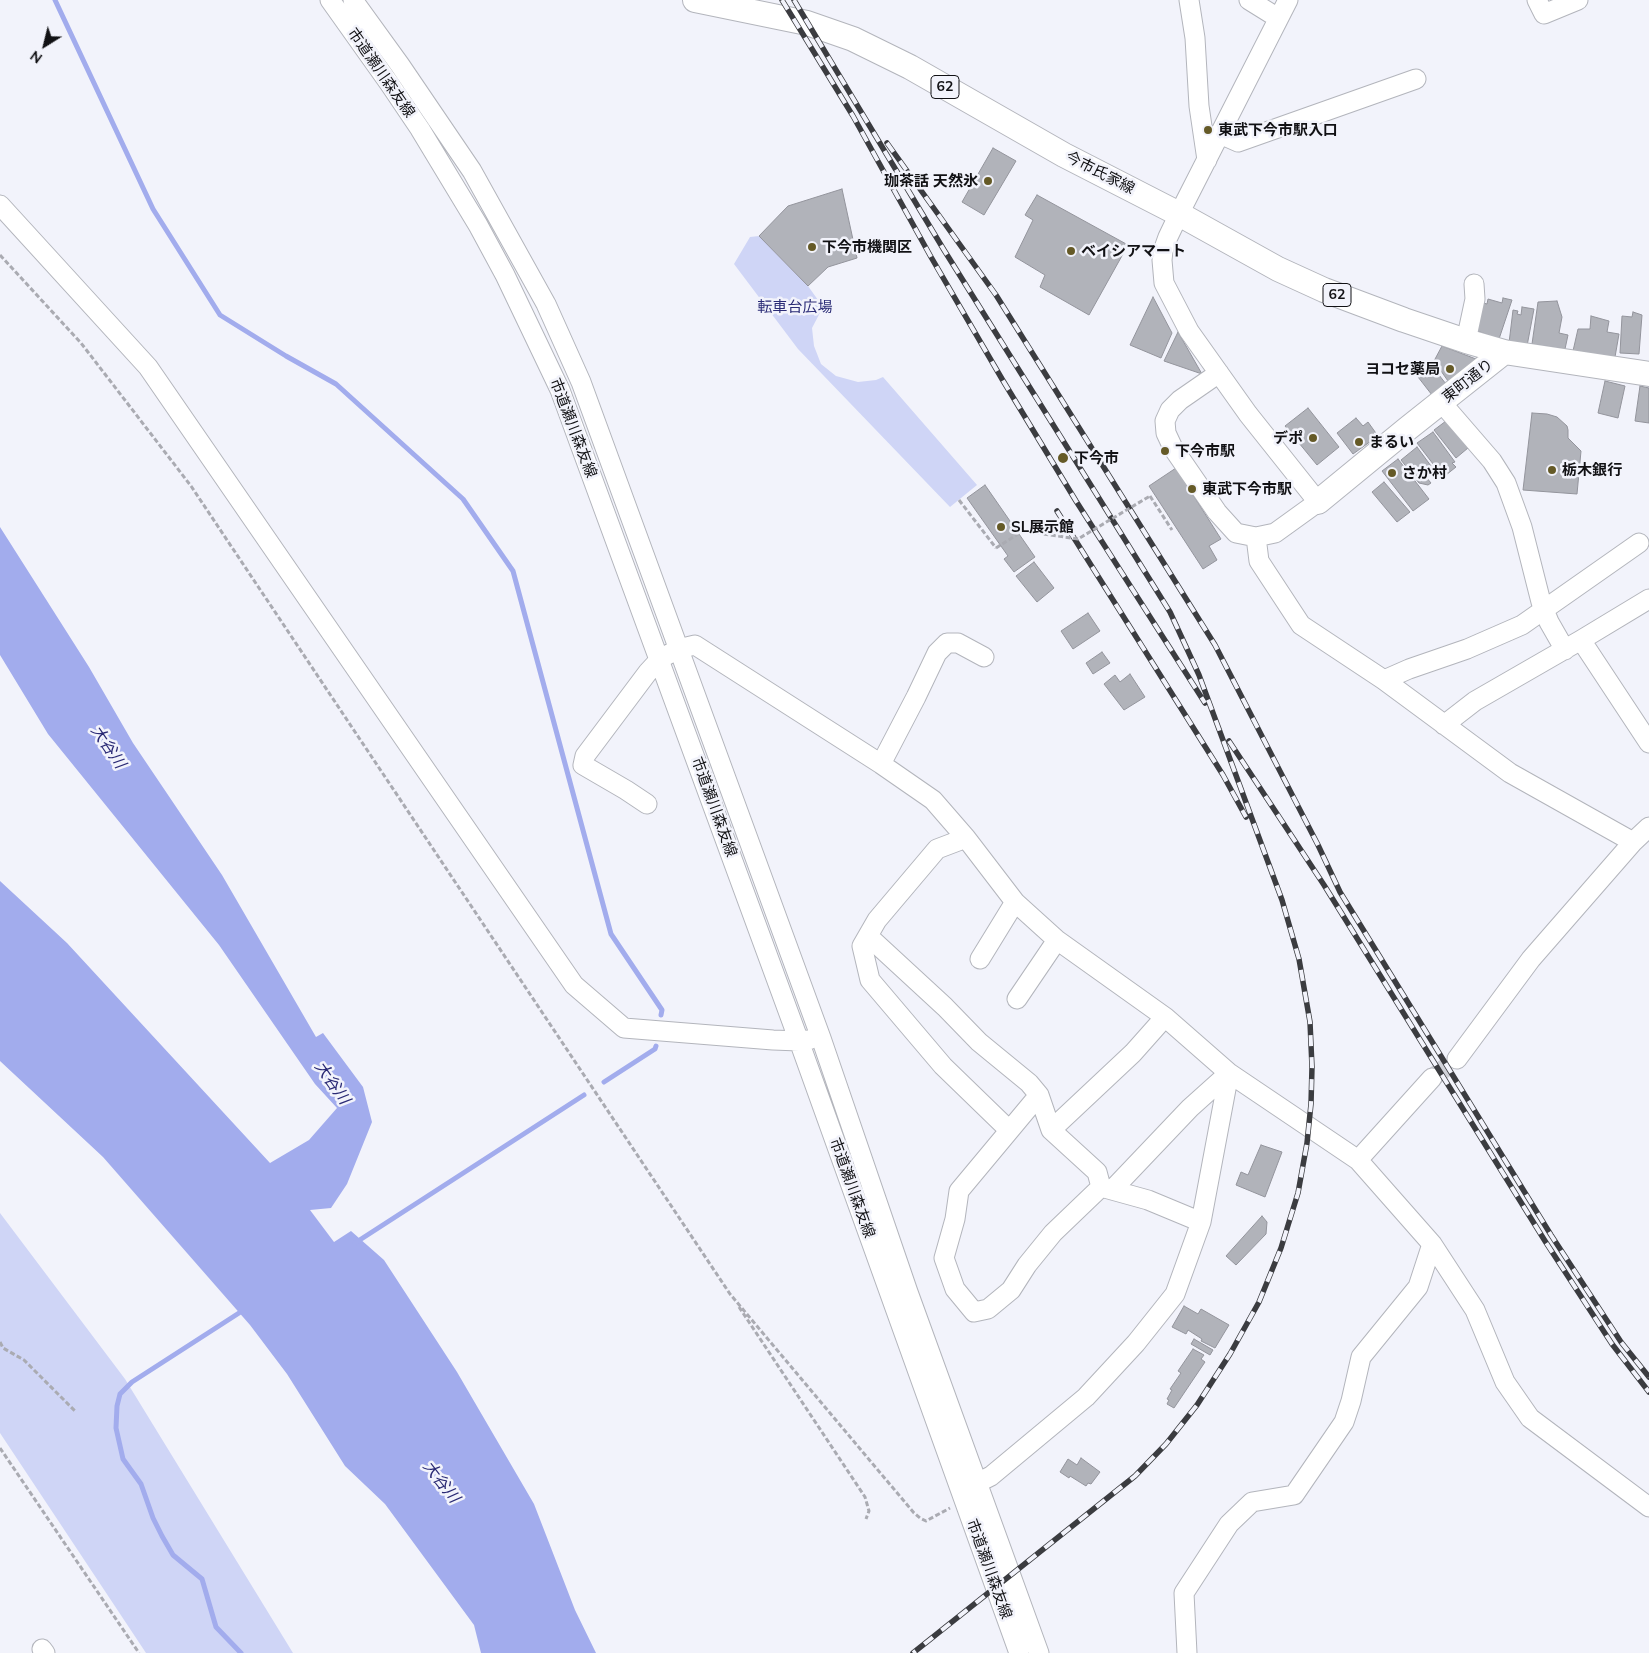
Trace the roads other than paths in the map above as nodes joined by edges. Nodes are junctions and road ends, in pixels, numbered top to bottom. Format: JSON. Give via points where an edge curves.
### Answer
{"nodes":[{"id":1,"x":330,"y":0,"type":"edge"},
{"id":2,"x":353,"y":0,"type":"edge"},
{"id":3,"x":695,"y":0,"type":"edge"},
{"id":4,"x":1189,"y":0,"type":"edge"},
{"id":5,"x":1249,"y":0,"type":"edge"},
{"id":6,"x":1288,"y":0,"type":"edge"},
{"id":7,"x":1537,"y":0,"type":"edge"},
{"id":8,"x":1578,"y":0,"type":"edge"},
{"id":9,"x":1278,"y":18,"type":"junction"},
{"id":10,"x":1416,"y":79,"type":"dead end"},
{"id":11,"x":1220,"y":134,"type":"junction"},
{"id":12,"x":1207,"y":160,"type":"junction"},
{"id":13,"x":0,"y":205,"type":"edge"},
{"id":14,"x":1179,"y":214,"type":"junction"},
{"id":15,"x":1474,"y":284,"type":"dead end"},
{"id":16,"x":1466,"y":341,"type":"junction"},
{"id":17,"x":1504,"y":352,"type":"junction"},
{"id":18,"x":1219,"y":373,"type":"junction"},
{"id":19,"x":1649,"y":374,"type":"edge"},
{"id":20,"x":1441,"y":402,"type":"junction"},
{"id":21,"x":1318,"y":502,"type":"junction"},
{"id":22,"x":1256,"y":537,"type":"junction"},
{"id":23,"x":1639,"y":543,"type":"dead end"},
{"id":24,"x":1649,"y":599,"type":"edge"},
{"id":25,"x":1544,"y":610,"type":"junction"},
{"id":26,"x":1581,"y":640,"type":"junction"},
{"id":27,"x":678,"y":649,"type":"junction"},
{"id":28,"x":1565,"y":650,"type":"junction"},
{"id":29,"x":984,"y":657,"type":"dead end"},
{"id":30,"x":660,"y":659,"type":"junction"},
{"id":31,"x":1384,"y":680,"type":"junction"},
{"id":32,"x":1444,"y":725,"type":"junction"},
{"id":33,"x":1649,"y":743,"type":"edge"},
{"id":34,"x":881,"y":764,"type":"junction"},
{"id":35,"x":647,"y":804,"type":"dead end"},
{"id":36,"x":1649,"y":827,"type":"edge"},
{"id":37,"x":966,"y":838,"type":"junction"},
{"id":38,"x":1633,"y":842,"type":"junction"},
{"id":39,"x":1015,"y":902,"type":"junction"},
{"id":40,"x":868,"y":936,"type":"junction"},
{"id":41,"x":1057,"y":940,"type":"junction"},
{"id":42,"x":980,"y":959,"type":"dead end"},
{"id":43,"x":1017,"y":999,"type":"dead end"},
{"id":44,"x":1165,"y":1017,"type":"junction"},
{"id":45,"x":821,"y":1038,"type":"junction"},
{"id":46,"x":799,"y":1041,"type":"junction"},
{"id":47,"x":1457,"y":1059,"type":"tunnel mouth"},
{"id":48,"x":1229,"y":1074,"type":"junction"},
{"id":49,"x":1432,"y":1078,"type":"tunnel mouth"},
{"id":50,"x":1039,"y":1095,"type":"junction"},
{"id":51,"x":1009,"y":1130,"type":"junction"},
{"id":52,"x":1051,"y":1130,"type":"junction"},
{"id":53,"x":1358,"y":1160,"type":"junction"},
{"id":54,"x":1106,"y":1189,"type":"junction"},
{"id":55,"x":1201,"y":1222,"type":"junction"},
{"id":56,"x":1432,"y":1244,"type":"junction"},
{"id":57,"x":977,"y":1483,"type":"junction"},
{"id":58,"x":1649,"y":1507,"type":"edge"},
{"id":59,"x":1019,"y":1653,"type":"edge"},
{"id":60,"x":1039,"y":1653,"type":"edge"},
{"id":61,"x":1188,"y":1653,"type":"edge"}],
"edges":[{"from":1,"to":30,"type":"street","name":"市道瀬川森友線","via":[[420,129],[505,275],[560,390]]},
{"from":2,"to":27,"type":"street","name":"市道瀬川森友線","via":[[472,172],[546,304],[591,409]]},
{"from":3,"to":14,"type":"main road","name":"今市氏家線","number":"62","via":[[807,23],[853,39]]},
{"from":4,"to":12,"type":"street"},
{"from":5,"to":9,"type":"street"},
{"from":6,"to":9,"type":"street"},
{"from":7,"to":8,"type":"street","via":[[1544,14]]},
{"from":9,"to":11,"type":"street"},
{"from":10,"to":11,"type":"street","via":[[1238,142]]},
{"from":11,"to":12,"type":"street"},
{"from":12,"to":14,"type":"street"},
{"from":13,"to":46,"type":"street","via":[[148,367],[574,984],[624,1028]]},
{"from":14,"to":16,"type":"main road","name":"今市氏家線","number":"62","via":[[1278,269],[1324,290]]},
{"from":14,"to":18,"type":"street","via":[[1163,251],[1164,283],[1188,331]]},
{"from":15,"to":16,"type":"street","via":[[1475,299]]},
{"from":16,"to":17,"type":"main road","name":"今市氏家線","number":"62"},
{"from":17,"to":19,"type":"main road","name":"東町通り","number":"62"},
{"from":17,"to":20,"type":"main road","name":"東町通り"},
{"from":18,"to":21,"type":"street"},
{"from":18,"to":22,"type":"street","via":[[1170,410],[1165,421],[1166,433],[1217,512],[1236,533]]},
{"from":20,"to":21,"type":"main road","name":"東町通り"},
{"from":20,"to":25,"type":"street","via":[[1492,461],[1506,483],[1522,527]]},
{"from":21,"to":22,"type":"street","via":[[1275,533]]},
{"from":22,"to":31,"type":"street","via":[[1259,561],[1301,625]]},
{"from":23,"to":25,"type":"street"},
{"from":24,"to":26,"type":"street"},
{"from":25,"to":28,"type":"street"},
{"from":25,"to":31,"type":"street","via":[[1513,629]]},
{"from":26,"to":28,"type":"street"},
{"from":26,"to":33,"type":"street"},
{"from":27,"to":30,"type":"street"},
{"from":27,"to":34,"type":"street","via":[[695,645]]},
{"from":27,"to":45,"type":"street","name":"市道瀬川森友線"},
{"from":28,"to":32,"type":"street","via":[[1475,701]]},
{"from":29,"to":34,"type":"street","via":[[958,643],[947,643],[937,653]]},
{"from":30,"to":35,"type":"street","via":[[585,756],[584,765]]},
{"from":30,"to":46,"type":"street","name":"市道瀬川森友線"},
{"from":31,"to":32,"type":"street"},
{"from":32,"to":38,"type":"street","via":[[1510,773]]},
{"from":34,"to":37,"type":"street","via":[[933,800]]},
{"from":36,"to":38,"type":"street"},
{"from":37,"to":39,"type":"street"},
{"from":37,"to":40,"type":"street","via":[[937,849],[877,920]]},
{"from":38,"to":47,"type":"street","via":[[1530,959]]},
{"from":39,"to":41,"type":"street"},
{"from":39,"to":42,"type":"street"},
{"from":40,"to":50,"type":"street"},
{"from":40,"to":51,"type":"street","via":[[862,946],[870,980],[943,1066]]},
{"from":41,"to":43,"type":"street"},
{"from":41,"to":44,"type":"street"},
{"from":44,"to":48,"type":"street"},
{"from":44,"to":52,"type":"street","via":[[1133,1053]]},
{"from":45,"to":46,"type":"street"},
{"from":45,"to":57,"type":"street","name":"市道瀬川森友線"},
{"from":46,"to":59,"type":"street","name":"市道瀬川森友線"},
{"from":48,"to":53,"type":"street"},
{"from":48,"to":54,"type":"street"},
{"from":48,"to":55,"type":"street"},
{"from":49,"to":53,"type":"street"},
{"from":50,"to":51,"type":"street"},
{"from":50,"to":52,"type":"street"},
{"from":51,"to":54,"type":"street","via":[[959,1190],[944,1258],[955,1289],[974,1312],[988,1309],[1011,1290],[1053,1233]]},
{"from":52,"to":54,"type":"street","via":[[1097,1172]]},
{"from":53,"to":56,"type":"street"},
{"from":54,"to":55,"type":"street","via":[[1148,1200]]},
{"from":55,"to":57,"type":"street","via":[[1175,1294],[1136,1343],[1086,1397],[990,1476]]},
{"from":56,"to":58,"type":"street","via":[[1475,1310],[1505,1382],[1530,1418]]},
{"from":56,"to":61,"type":"street","via":[[1418,1287],[1361,1357],[1344,1422],[1294,1495],[1252,1502],[1229,1524],[1184,1593]]},
{"from":57,"to":60,"type":"street","name":"市道瀬川森友線"}]}
